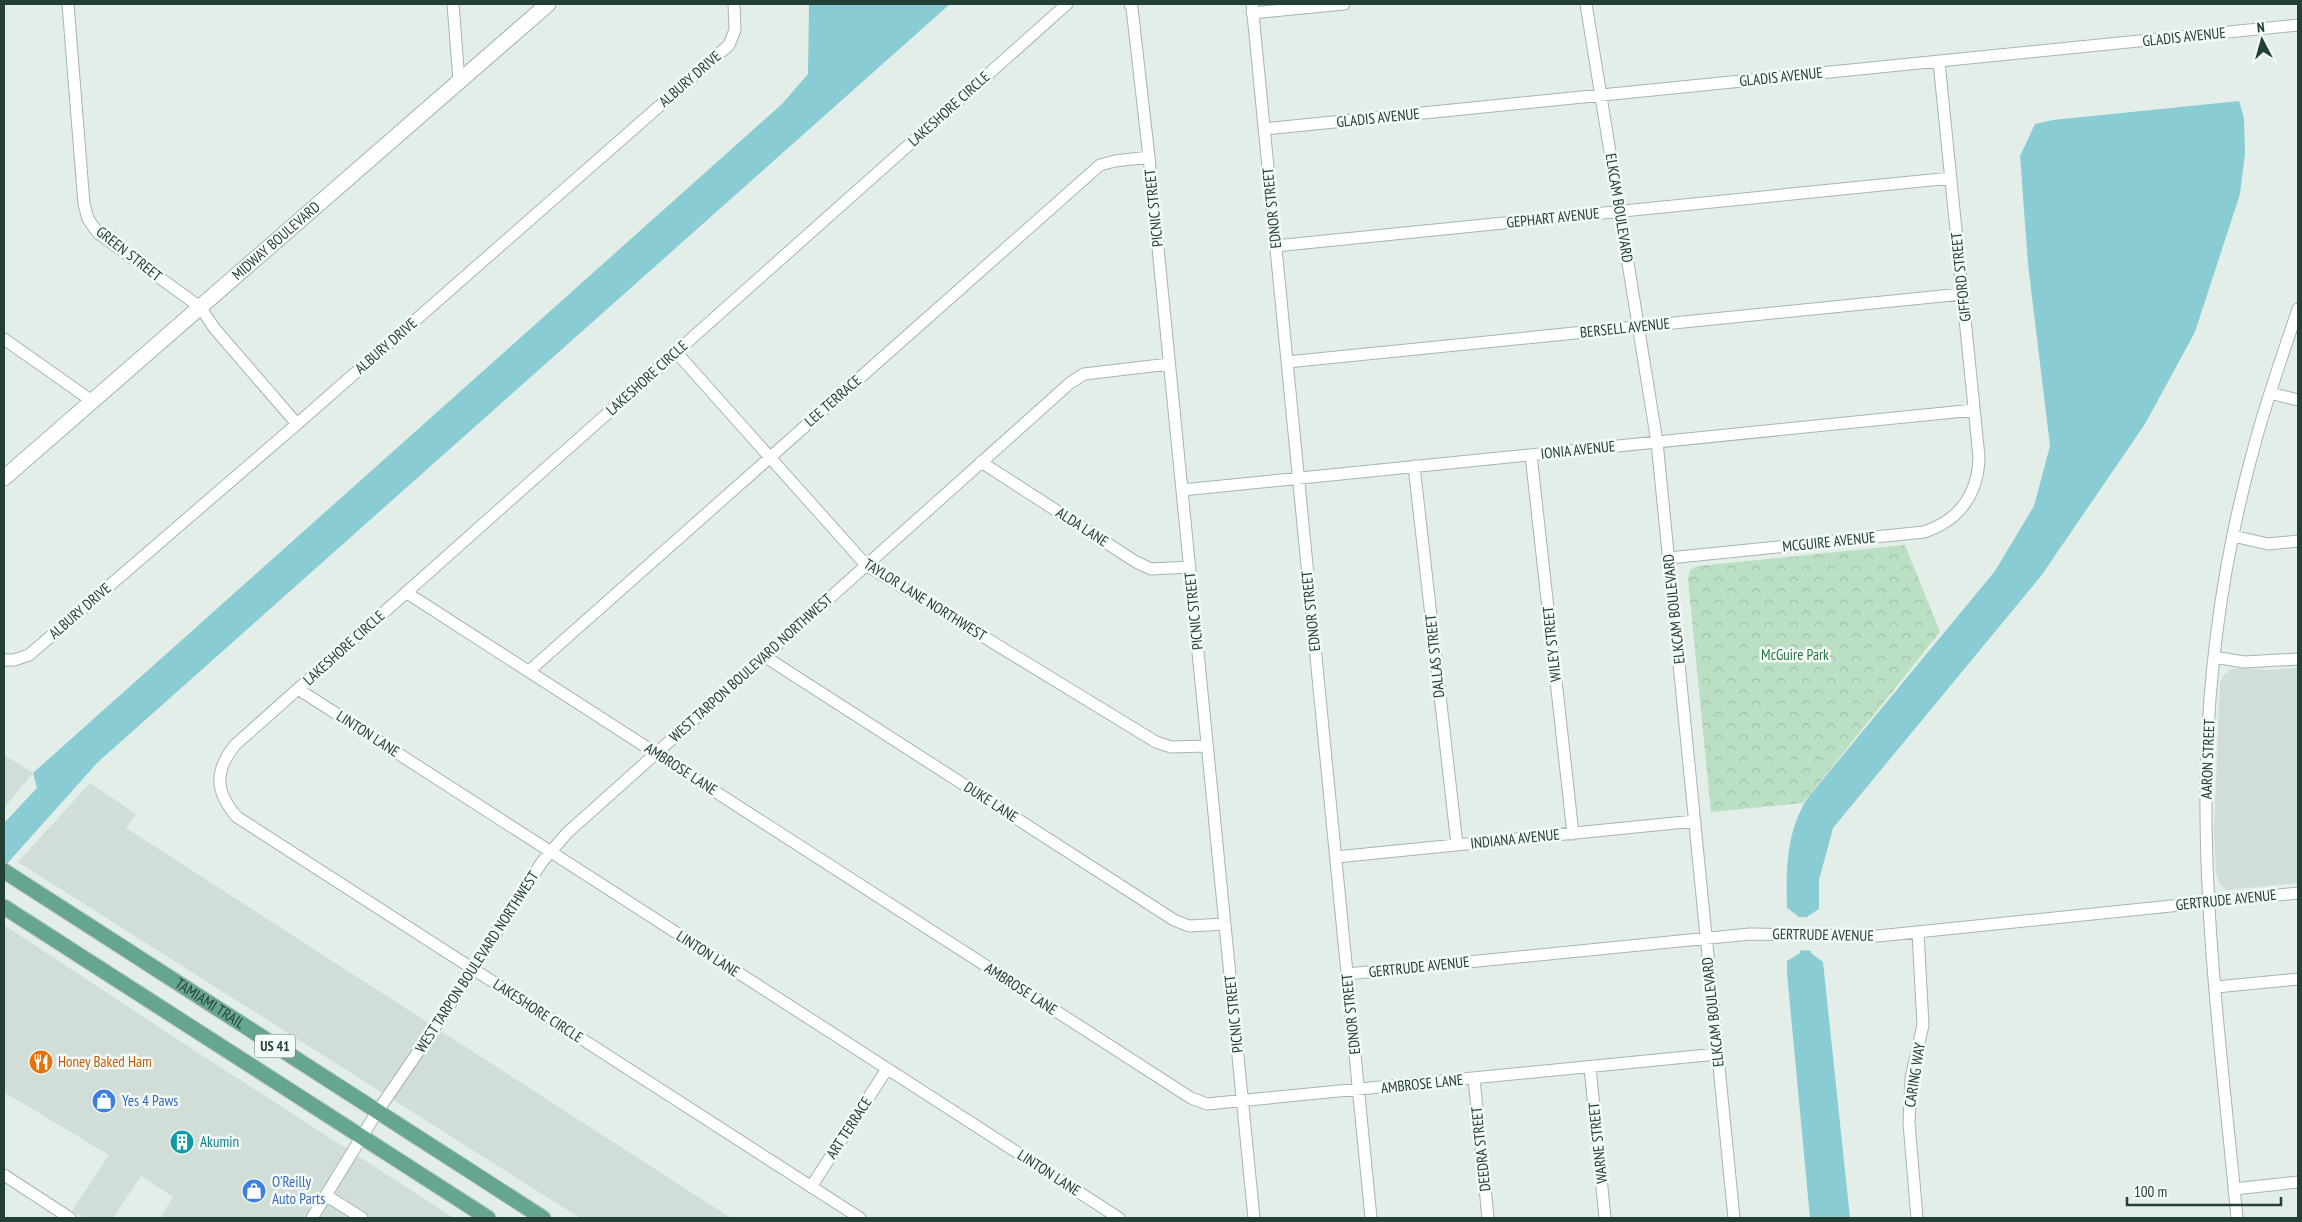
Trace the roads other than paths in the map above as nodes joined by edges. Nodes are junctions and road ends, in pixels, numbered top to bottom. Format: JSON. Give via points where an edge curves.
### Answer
{"nodes":[{"id":1,"x":68,"y":4,"type":"edge"},
{"id":2,"x":453,"y":4,"type":"edge"},
{"id":3,"x":548,"y":4,"type":"edge"},
{"id":4,"x":734,"y":4,"type":"edge"},
{"id":5,"x":1067,"y":4,"type":"edge"},
{"id":6,"x":1130,"y":4,"type":"edge"},
{"id":7,"x":1344,"y":4,"type":"edge"},
{"id":8,"x":1586,"y":4,"type":"edge"},
{"id":9,"x":1252,"y":8,"type":"edge"},
{"id":10,"x":2298,"y":26,"type":"edge"},
{"id":11,"x":1939,"y":62,"type":"junction"},
{"id":12,"x":459,"y":81,"type":"junction"},
{"id":13,"x":1601,"y":95,"type":"junction"},
{"id":14,"x":1264,"y":129,"type":"junction"},
{"id":15,"x":1149,"y":157,"type":"junction"},
{"id":16,"x":1951,"y":178,"type":"junction"},
{"id":17,"x":1620,"y":211,"type":"junction"},
{"id":18,"x":1275,"y":246,"type":"junction"},
{"id":19,"x":1962,"y":294,"type":"junction"},
{"id":20,"x":200,"y":307,"type":"junction"},
{"id":21,"x":2298,"y":308,"type":"edge"},
{"id":22,"x":1639,"y":326,"type":"junction"},
{"id":23,"x":4,"y":339,"type":"edge"},
{"id":24,"x":676,"y":352,"type":"junction"},
{"id":25,"x":1287,"y":362,"type":"junction"},
{"id":26,"x":1169,"y":364,"type":"junction"},
{"id":27,"x":2270,"y":393,"type":"junction"},
{"id":28,"x":2298,"y":400,"type":"edge"},
{"id":29,"x":92,"y":401,"type":"junction"},
{"id":30,"x":1974,"y":410,"type":"junction"},
{"id":31,"x":297,"y":424,"type":"junction"},
{"id":32,"x":1658,"y":442,"type":"junction"},
{"id":33,"x":1531,"y":455,"type":"junction"},
{"id":34,"x":769,"y":457,"type":"junction"},
{"id":35,"x":981,"y":462,"type":"junction"},
{"id":36,"x":1414,"y":466,"type":"junction"},
{"id":37,"x":4,"y":478,"type":"edge"},
{"id":38,"x":1298,"y":478,"type":"junction"},
{"id":39,"x":1182,"y":490,"type":"junction"},
{"id":40,"x":1973,"y":492,"type":"joint"},
{"id":41,"x":2233,"y":536,"type":"junction"},
{"id":42,"x":2298,"y":541,"type":"edge"},
{"id":43,"x":1669,"y":558,"type":"junction"},
{"id":44,"x":866,"y":565,"type":"junction"},
{"id":45,"x":1190,"y":567,"type":"junction"},
{"id":46,"x":406,"y":593,"type":"junction"},
{"id":47,"x":764,"y":656,"type":"junction"},
{"id":48,"x":2214,"y":657,"type":"junction"},
{"id":49,"x":2298,"y":659,"type":"edge"},
{"id":50,"x":4,"y":660,"type":"edge"},
{"id":51,"x":529,"y":671,"type":"junction"},
{"id":52,"x":298,"y":690,"type":"junction"},
{"id":53,"x":1207,"y":746,"type":"junction"},
{"id":54,"x":655,"y":753,"type":"junction"},
{"id":55,"x":1695,"y":821,"type":"junction"},
{"id":56,"x":1573,"y":834,"type":"junction"},
{"id":57,"x":1456,"y":845,"type":"junction"},
{"id":58,"x":550,"y":852,"type":"junction"},
{"id":59,"x":1336,"y":857,"type":"junction"},
{"id":60,"x":6,"y":872,"type":"edge"},
{"id":61,"x":2298,"y":893,"type":"edge"},
{"id":62,"x":2209,"y":902,"type":"junction"},
{"id":63,"x":4,"y":907,"type":"edge"},
{"id":64,"x":1225,"y":924,"type":"junction"},
{"id":65,"x":1918,"y":932,"type":"junction"},
{"id":66,"x":1706,"y":938,"type":"junction"},
{"id":67,"x":473,"y":969,"type":"junction"},
{"id":68,"x":1347,"y":974,"type":"junction"},
{"id":69,"x":2298,"y":979,"type":"edge"},
{"id":70,"x":2216,"y":987,"type":"junction"},
{"id":71,"x":1717,"y":1054,"type":"junction"},
{"id":72,"x":1590,"y":1067,"type":"junction"},
{"id":73,"x":887,"y":1069,"type":"junction"},
{"id":74,"x":1474,"y":1079,"type":"junction"},
{"id":75,"x":1358,"y":1090,"type":"junction"},
{"id":76,"x":1242,"y":1102,"type":"junction"},
{"id":77,"x":377,"y":1112,"type":"junction"},
{"id":78,"x":362,"y":1138,"type":"junction"},
{"id":79,"x":4,"y":1175,"type":"edge"},
{"id":80,"x":2298,"y":1182,"type":"edge"},
{"id":81,"x":811,"y":1187,"type":"junction"},
{"id":82,"x":2234,"y":1189,"type":"junction"},
{"id":83,"x":326,"y":1196,"type":"junction"},
{"id":84,"x":70,"y":1218,"type":"edge"},
{"id":85,"x":312,"y":1218,"type":"edge"},
{"id":86,"x":362,"y":1218,"type":"edge"},
{"id":87,"x":488,"y":1218,"type":"edge"},
{"id":88,"x":542,"y":1218,"type":"edge"},
{"id":89,"x":860,"y":1218,"type":"edge"},
{"id":90,"x":1119,"y":1218,"type":"edge"},
{"id":91,"x":1254,"y":1218,"type":"edge"},
{"id":92,"x":1371,"y":1218,"type":"edge"},
{"id":93,"x":1488,"y":1218,"type":"edge"},
{"id":94,"x":1605,"y":1218,"type":"edge"},
{"id":95,"x":1734,"y":1218,"type":"edge"},
{"id":96,"x":1917,"y":1218,"type":"edge"},
{"id":97,"x":2237,"y":1218,"type":"edge"}],
"edges":[{"from":1,"to":20,"type":"street","name":"GREEN STREET","via":[[84,204],[88,220],[98,233]]},
{"from":2,"to":12,"type":"street"},
{"from":3,"to":12,"type":"street","name":"MIDWAY BOULEVARD"},
{"from":4,"to":31,"type":"street","name":"ALBURY DRIVE","via":[[735,30],[729,45]]},
{"from":5,"to":24,"type":"street","name":"LAKESHORE CIRCLE"},
{"from":6,"to":15,"type":"street","name":"PICNIC STREET"},
{"from":7,"to":9,"type":"street"},
{"from":8,"to":13,"type":"street","name":"ELKCAM BOULEVARD"},
{"from":9,"to":14,"type":"street","name":"EDNOR STREET"},
{"from":10,"to":11,"type":"street","name":"GLADIS AVENUE"},
{"from":11,"to":13,"type":"street","name":"GLADIS AVENUE"},
{"from":11,"to":16,"type":"street","name":"GIFFORD STREET"},
{"from":12,"to":20,"type":"street","name":"MIDWAY BOULEVARD"},
{"from":13,"to":14,"type":"street","name":"GLADIS AVENUE"},
{"from":13,"to":17,"type":"street","name":"ELKCAM BOULEVARD"},
{"from":14,"to":18,"type":"street","name":"EDNOR STREET"},
{"from":15,"to":26,"type":"street","name":"PICNIC STREET"},
{"from":15,"to":34,"type":"street","name":"LEE TERRACE","via":[[1100,165]]},
{"from":16,"to":17,"type":"street","name":"GEPHART AVENUE"},
{"from":16,"to":19,"type":"street","name":"GIFFORD STREET"},
{"from":17,"to":18,"type":"street","name":"GEPHART AVENUE"},
{"from":17,"to":22,"type":"street","name":"ELKCAM BOULEVARD"},
{"from":18,"to":25,"type":"street","name":"EDNOR STREET"},
{"from":19,"to":22,"type":"street","name":"BERSELL AVENUE"},
{"from":19,"to":30,"type":"street","name":"GIFFORD STREET"},
{"from":20,"to":29,"type":"street","name":"MIDWAY BOULEVARD"},
{"from":20,"to":31,"type":"street","name":"GREEN STREET"},
{"from":21,"to":27,"type":"street","name":"AARON STREET"},
{"from":22,"to":25,"type":"street","name":"BERSELL AVENUE"},
{"from":22,"to":32,"type":"street","name":"ELKCAM BOULEVARD"},
{"from":23,"to":29,"type":"street"},
{"from":24,"to":34,"type":"street","name":"TAYLOR LANE NORTHWEST"},
{"from":24,"to":46,"type":"street","name":"LAKESHORE CIRCLE"},
{"from":25,"to":38,"type":"street","name":"EDNOR STREET"},
{"from":26,"to":35,"type":"street","name":"WEST TARPON BOULEVARD NORTHWEST","via":[[1084,374]]},
{"from":26,"to":39,"type":"street","name":"PICNIC STREET"},
{"from":27,"to":28,"type":"street"},
{"from":27,"to":41,"type":"street","name":"AARON STREET"},
{"from":29,"to":37,"type":"street","name":"MIDWAY BOULEVARD"},
{"from":30,"to":32,"type":"street","name":"IONIA AVENUE"},
{"from":30,"to":40,"type":"street","name":"GIFFORD STREET","via":[[1979,471]]},
{"from":31,"to":50,"type":"street","name":"ALBURY DRIVE","via":[[29,655]]},
{"from":32,"to":33,"type":"street","name":"IONIA AVENUE"},
{"from":32,"to":43,"type":"street","name":"ELKCAM BOULEVARD"},
{"from":33,"to":36,"type":"street","name":"IONIA AVENUE"},
{"from":33,"to":56,"type":"street","name":"WILEY STREET"},
{"from":34,"to":44,"type":"street","name":"TAYLOR LANE NORTHWEST"},
{"from":34,"to":51,"type":"street","name":"LEE TERRACE"},
{"from":35,"to":44,"type":"street","name":"WEST TARPON BOULEVARD NORTHWEST"},
{"from":35,"to":45,"type":"street","name":"ALDA LANE","via":[[1136,562],[1151,569]]},
{"from":36,"to":38,"type":"street","name":"IONIA AVENUE"},
{"from":36,"to":57,"type":"street","name":"DALLAS STREET"},
{"from":38,"to":39,"type":"street","name":"IONIA AVENUE"},
{"from":38,"to":59,"type":"street","name":"EDNOR STREET"},
{"from":39,"to":45,"type":"street","name":"PICNIC STREET"},
{"from":40,"to":43,"type":"street","name":"MCGUIRE AVENUE","via":[[1950,520],[1924,532]]},
{"from":41,"to":42,"type":"street","via":[[2268,544]]},
{"from":41,"to":48,"type":"street","name":"AARON STREET"},
{"from":43,"to":55,"type":"street","name":"ELKCAM BOULEVARD"},
{"from":44,"to":47,"type":"street","name":"WEST TARPON BOULEVARD NORTHWEST"},
{"from":44,"to":53,"type":"street","name":"TAYLOR LANE NORTHWEST","via":[[1156,742],[1171,748]]},
{"from":45,"to":53,"type":"street","name":"PICNIC STREET"},
{"from":46,"to":51,"type":"street","name":"AMBROSE LANE"},
{"from":46,"to":52,"type":"street","name":"LAKESHORE CIRCLE"},
{"from":47,"to":54,"type":"street","name":"WEST TARPON BOULEVARD NORTHWEST"},
{"from":47,"to":64,"type":"street","name":"DUKE LANE","via":[[1174,920],[1189,926]]},
{"from":48,"to":49,"type":"street","via":[[2244,662]]},
{"from":48,"to":62,"type":"street","name":"AARON STREET","via":[[2206,792]]},
{"from":51,"to":54,"type":"street","name":"AMBROSE LANE"},
{"from":52,"to":58,"type":"street","name":"LINTON LANE"},
{"from":52,"to":67,"type":"street","name":"LAKESHORE CIRCLE","via":[[235,745],[225,758],[220,790],[226,805],[237,817]]},
{"from":53,"to":64,"type":"street","name":"PICNIC STREET"},
{"from":54,"to":58,"type":"street","name":"WEST TARPON BOULEVARD NORTHWEST","via":[[576,824]]},
{"from":54,"to":76,"type":"street","name":"AMBROSE LANE","via":[[1191,1098],[1207,1104]]},
{"from":55,"to":56,"type":"street","name":"INDIANA AVENUE"},
{"from":55,"to":66,"type":"street","name":"ELKCAM BOULEVARD"},
{"from":56,"to":57,"type":"street","name":"INDIANA AVENUE"},
{"from":57,"to":59,"type":"street","name":"INDIANA AVENUE"},
{"from":58,"to":67,"type":"street","name":"WEST TARPON BOULEVARD NORTHWEST"},
{"from":58,"to":73,"type":"street","name":"LINTON LANE"},
{"from":59,"to":68,"type":"street","name":"EDNOR STREET"},
{"from":60,"to":77,"type":"main road","name":"TAMIAMI TRAIL","number":"US 41"},
{"from":61,"to":62,"type":"street","name":"GERTRUDE AVENUE"},
{"from":62,"to":65,"type":"street","name":"GERTRUDE AVENUE"},
{"from":62,"to":70,"type":"street","name":"AARON STREET"},
{"from":63,"to":78,"type":"main road","name":"TAMIAMI TRAIL","number":"US 41"},
{"from":64,"to":76,"type":"street","name":"PICNIC STREET"},
{"from":65,"to":66,"type":"street","name":"GERTRUDE AVENUE","via":[[1862,936],[1750,934]]},
{"from":65,"to":96,"type":"street","name":"CARING WAY","via":[[1923,1025],[1911,1078],[1908,1123]]},
{"from":66,"to":68,"type":"street","name":"GERTRUDE AVENUE"},
{"from":66,"to":71,"type":"street","name":"ELKCAM BOULEVARD"},
{"from":67,"to":77,"type":"street","name":"WEST TARPON BOULEVARD NORTHWEST"},
{"from":67,"to":81,"type":"street","name":"LAKESHORE CIRCLE"},
{"from":68,"to":75,"type":"street","name":"EDNOR STREET"},
{"from":69,"to":70,"type":"street"},
{"from":70,"to":82,"type":"street","name":"AARON STREET"},
{"from":71,"to":72,"type":"street","name":"AMBROSE LANE"},
{"from":71,"to":95,"type":"street","name":"ELKCAM BOULEVARD"},
{"from":72,"to":74,"type":"street","name":"AMBROSE LANE"},
{"from":72,"to":94,"type":"street","name":"WARNE STREET"},
{"from":73,"to":81,"type":"street","name":"ART TERRACE"},
{"from":73,"to":90,"type":"street","name":"LINTON LANE"},
{"from":74,"to":75,"type":"street","name":"AMBROSE LANE"},
{"from":74,"to":93,"type":"street","name":"DEEDRA STREET"},
{"from":75,"to":76,"type":"street","name":"AMBROSE LANE"},
{"from":75,"to":92,"type":"street","name":"EDNOR STREET"},
{"from":76,"to":91,"type":"street","name":"PICNIC STREET"},
{"from":77,"to":78,"type":"street","name":"WEST TARPON BOULEVARD NORTHWEST"},
{"from":77,"to":88,"type":"main road","name":"TAMIAMI TRAIL","number":"US 41"},
{"from":78,"to":83,"type":"street","name":"WEST TARPON BOULEVARD NORTHWEST"},
{"from":78,"to":87,"type":"main road","name":"TAMIAMI TRAIL","number":"US 41"},
{"from":79,"to":84,"type":"street"},
{"from":80,"to":82,"type":"street"},
{"from":81,"to":89,"type":"street","name":"LAKESHORE CIRCLE"},
{"from":82,"to":97,"type":"street","name":"AARON STREET"},
{"from":83,"to":85,"type":"street","name":"WEST TARPON BOULEVARD NORTHWEST"},
{"from":83,"to":86,"type":"street"}]}
